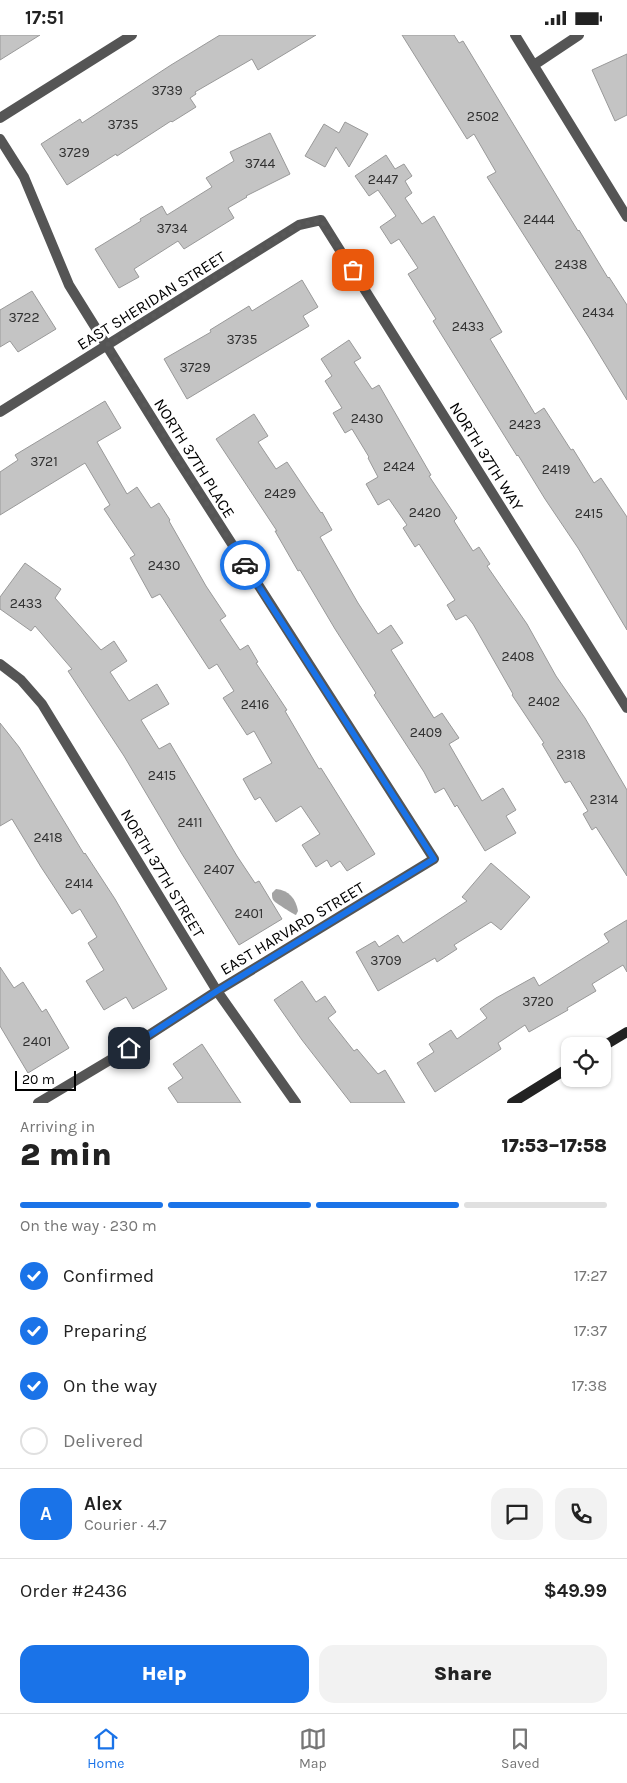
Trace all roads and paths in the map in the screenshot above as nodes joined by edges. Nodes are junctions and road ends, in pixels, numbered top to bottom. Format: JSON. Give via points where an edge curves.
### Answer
{"nodes":[{"id":1,"x":132,"y":35,"type":"edge"},
{"id":2,"x":515,"y":35,"type":"edge"},
{"id":3,"x":579,"y":35,"type":"edge"},
{"id":4,"x":534,"y":65,"type":"junction"},
{"id":5,"x":0,"y":118,"type":"edge"},
{"id":6,"x":0,"y":139,"type":"edge"},
{"id":7,"x":627,"y":217,"type":"edge"},
{"id":8,"x":321,"y":220,"type":"joint"},
{"id":9,"x":107,"y":345,"type":"junction"},
{"id":10,"x":0,"y":412,"type":"edge"},
{"id":11,"x":0,"y":664,"type":"edge"},
{"id":12,"x":627,"y":708,"type":"edge"},
{"id":13,"x":434,"y":859,"type":"joint"},
{"id":14,"x":217,"y":991,"type":"junction"},
{"id":15,"x":627,"y":1032,"type":"edge"},
{"id":16,"x":611,"y":1042,"type":"edge"},
{"id":17,"x":561,"y":1073,"type":"edge"},
{"id":18,"x":38,"y":1103,"type":"edge"},
{"id":19,"x":296,"y":1103,"type":"edge"},
{"id":20,"x":512,"y":1103,"type":"edge"}],
"edges":[{"from":1,"to":5,"type":"street"},
{"from":2,"to":4,"type":"street"},
{"from":3,"to":4,"type":"street"},
{"from":4,"to":7,"type":"street"},
{"from":6,"to":9,"type":"street","name":"NORTH 37TH PLACE","via":[[24,177],[69,285]]},
{"from":8,"to":9,"type":"street","name":"EAST SHERIDAN STREET","via":[[299,225]]},
{"from":8,"to":12,"type":"street","name":"NORTH 37TH WAY"},
{"from":9,"to":10,"type":"street","name":"EAST SHERIDAN STREET"},
{"from":9,"to":13,"type":"street","name":"NORTH 37TH PLACE"},
{"from":11,"to":14,"type":"street","name":"NORTH 37TH STREET","via":[[21,679],[42,704]]},
{"from":13,"to":14,"type":"street","name":"EAST HARVARD STREET"},
{"from":14,"to":18,"type":"street","name":"EAST HARVARD STREET"},
{"from":14,"to":19,"type":"street","name":"NORTH 37TH STREET"},
{"from":15,"to":16,"type":"street"},
{"from":17,"to":20,"type":"street"}]}
